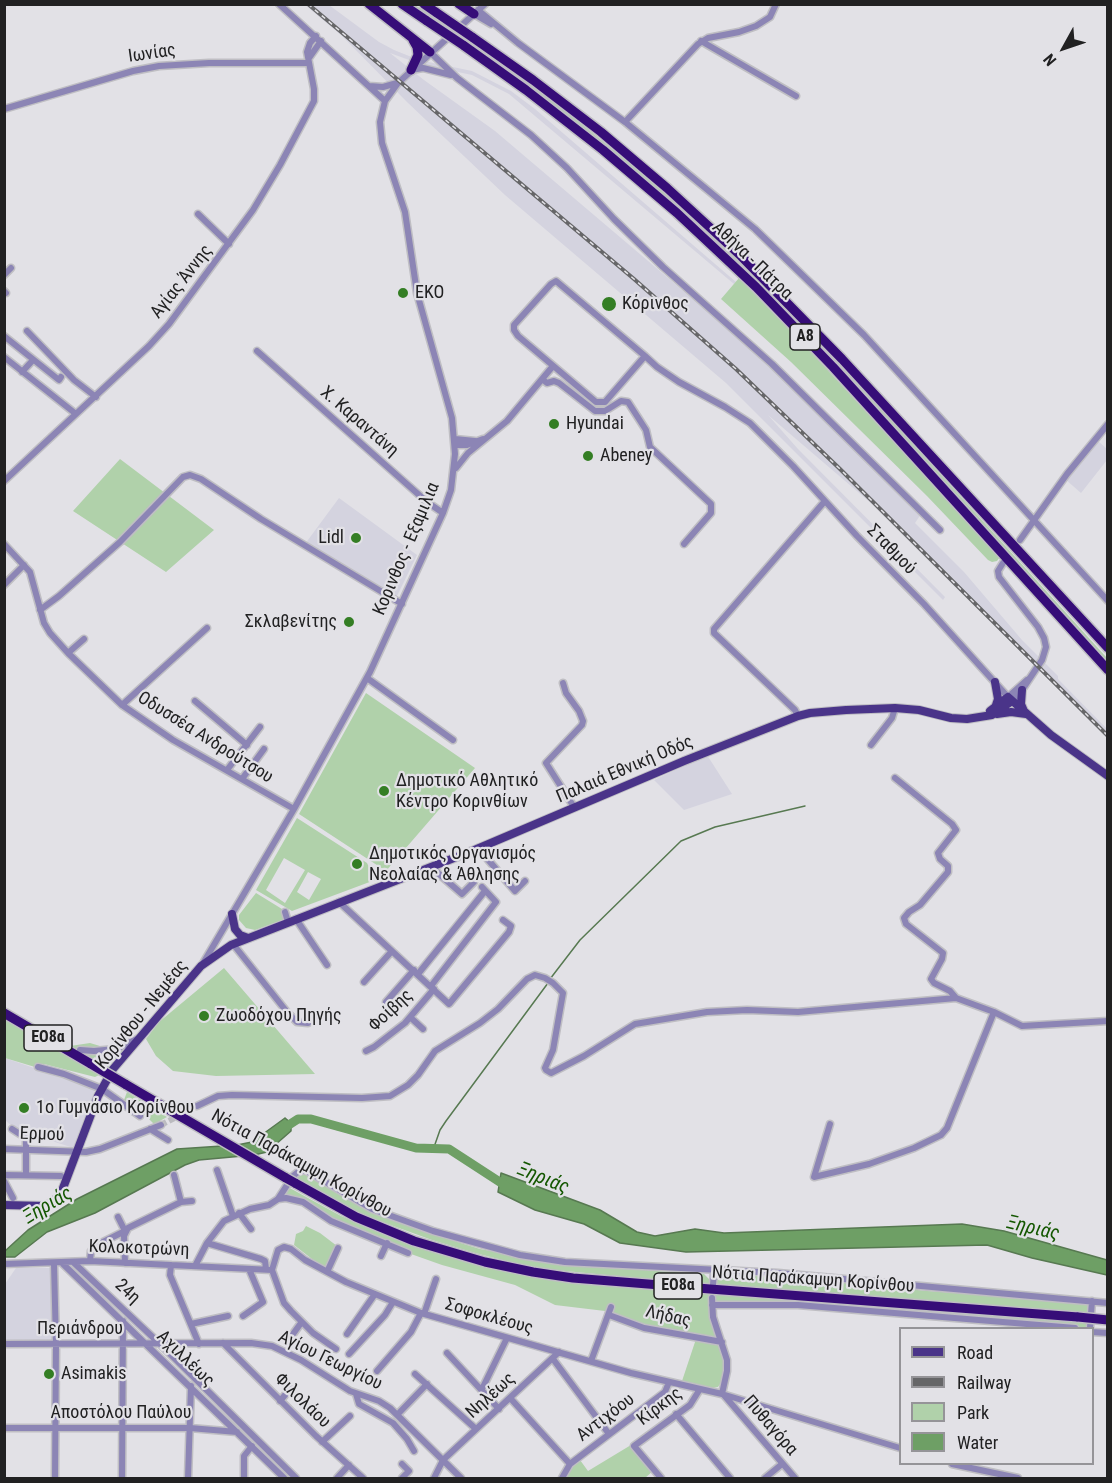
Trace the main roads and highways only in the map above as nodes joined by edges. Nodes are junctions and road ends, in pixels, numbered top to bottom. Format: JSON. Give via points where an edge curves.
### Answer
{"nodes":[{"id":1,"x":369,"y":4,"type":"edge"},
{"id":2,"x":402,"y":4,"type":"edge"},
{"id":3,"x":424,"y":4,"type":"edge"},
{"id":4,"x":460,"y":4,"type":"edge"},
{"id":5,"x":474,"y":10,"type":"edge"},
{"id":6,"x":412,"y":38,"type":"junction"},
{"id":7,"x":430,"y":52,"type":"road end"},
{"id":8,"x":411,"y":70,"type":"road end"},
{"id":9,"x":1107,"y":648,"type":"edge"},
{"id":10,"x":1107,"y":670,"type":"edge"},
{"id":11,"x":995,"y":682,"type":"road end"},
{"id":12,"x":1022,"y":690,"type":"road end"},
{"id":13,"x":1010,"y":699,"type":"joint"},
{"id":14,"x":994,"y":711,"type":"junction"},
{"id":15,"x":1026,"y":714,"type":"junction"},
{"id":16,"x":1107,"y":776,"type":"edge"},
{"id":17,"x":232,"y":914,"type":"road end"},
{"id":18,"x":248,"y":938,"type":"junction"},
{"id":19,"x":201,"y":966,"type":"joint"},
{"id":20,"x":4,"y":1013,"type":"edge"},
{"id":21,"x":4,"y":1205,"type":"edge"},
{"id":22,"x":1107,"y":1320,"type":"edge"}],
"edges":[{"from":1,"to":6,"type":"highway"},
{"from":2,"to":10,"type":"highway","name":"Αθήνα - Πάτρα","number":"Α8","bridge":true,"via":[[526,90],[603,150],[741,272],[833,367]]},
{"from":3,"to":9,"type":"highway","name":"Αθήνα - Πάτρα","number":"Α8","bridge":true,"via":[[606,136],[757,271],[842,358]]},
{"from":4,"to":5,"type":"highway"},
{"from":6,"to":7,"type":"highway"},
{"from":6,"to":8,"type":"highway","via":[[418,51]]},
{"from":11,"to":14,"type":"main road","via":[[998,694]]},
{"from":12,"to":15,"type":"main road","via":[[1021,704]]},
{"from":13,"to":14,"type":"main road","name":"Παλαιά Εθνική Οδός"},
{"from":13,"to":15,"type":"main road","name":"Σταθμού"},
{"from":14,"to":15,"type":"main road"},
{"from":14,"to":18,"type":"main road","name":"Παλαιά Εθνική Οδός","via":[[975,718],[951,718],[896,708],[798,716]]},
{"from":15,"to":16,"type":"main road","name":"Σταθμού"},
{"from":17,"to":18,"type":"main road","via":[[235,929]]},
{"from":18,"to":19,"type":"main road","name":"Παλαιά Εθνική Οδός"},
{"from":19,"to":21,"type":"main road","name":"Κορίνθου - Νεμέας","via":[[113,1069],[62,1192],[43,1206]]},
{"from":20,"to":22,"type":"highway","name":"Νότια Παράκαμψη Κορίνθου","number":"ΕΟ8α","bridge":true,"via":[[356,1217],[455,1254],[533,1272]]}]}
